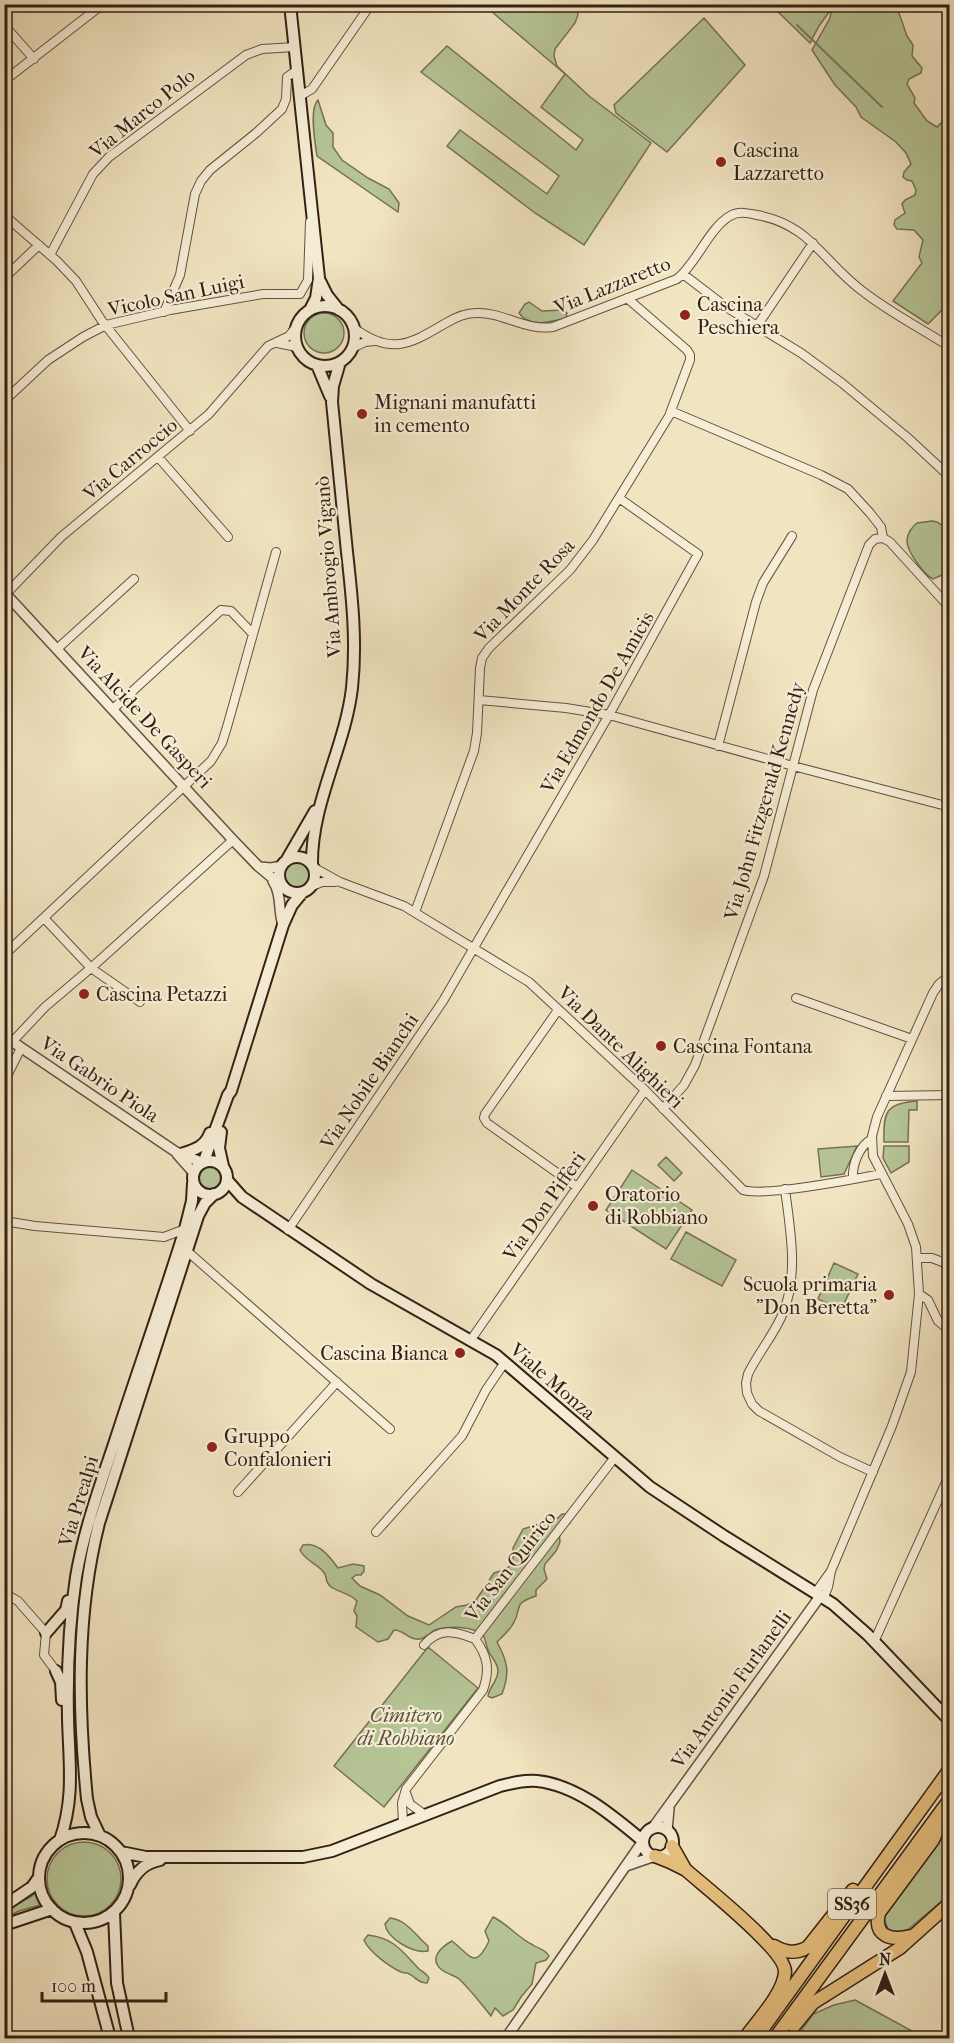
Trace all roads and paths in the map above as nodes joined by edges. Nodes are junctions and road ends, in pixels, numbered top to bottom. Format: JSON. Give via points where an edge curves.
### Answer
{"nodes":[{"id":1,"x":103,"y":4,"type":"edge"},
{"id":2,"x":290,"y":4,"type":"edge"},
{"id":3,"x":371,"y":4,"type":"edge"},
{"id":4,"x":4,"y":25,"type":"edge"},
{"id":5,"x":295,"y":46,"type":"junction"},
{"id":6,"x":34,"y":59,"type":"junction"},
{"id":7,"x":297,"y":70,"type":"junction"},
{"id":8,"x":4,"y":81,"type":"edge"},
{"id":9,"x":300,"y":96,"type":"junction"},
{"id":10,"x":4,"y":215,"type":"edge"},
{"id":11,"x":312,"y":218,"type":"junction"},
{"id":12,"x":813,"y":243,"type":"junction"},
{"id":13,"x":39,"y":245,"type":"junction"},
{"id":14,"x":50,"y":255,"type":"junction"},
{"id":15,"x":683,"y":274,"type":"junction"},
{"id":16,"x":4,"y":278,"type":"edge"},
{"id":17,"x":319,"y":278,"type":"junction"},
{"id":18,"x":627,"y":298,"type":"junction"},
{"id":19,"x":310,"y":310,"type":"junction"},
{"id":20,"x":339,"y":310,"type":"junction"},
{"id":21,"x":164,"y":312,"type":"junction"},
{"id":22,"x":106,"y":325,"type":"junction"},
{"id":23,"x":757,"y":326,"type":"junction"},
{"id":24,"x":297,"y":327,"type":"junction"},
{"id":25,"x":354,"y":328,"type":"junction"},
{"id":26,"x":379,"y":342,"type":"junction"},
{"id":27,"x":273,"y":343,"type":"junction"},
{"id":28,"x":297,"y":347,"type":"junction"},
{"id":29,"x":950,"y":347,"type":"edge"},
{"id":30,"x":352,"y":348,"type":"junction"},
{"id":31,"x":340,"y":362,"type":"junction"},
{"id":32,"x":317,"y":365,"type":"junction"},
{"id":33,"x":4,"y":401,"type":"edge"},
{"id":34,"x":332,"y":402,"type":"junction"},
{"id":35,"x":671,"y":411,"type":"junction"},
{"id":36,"x":190,"y":431,"type":"junction"},
{"id":37,"x":158,"y":457,"type":"junction"},
{"id":38,"x":950,"y":477,"type":"edge"},
{"id":39,"x":619,"y":498,"type":"junction"},
{"id":40,"x":792,"y":536,"type":"dead end"},
{"id":41,"x":228,"y":537,"type":"dead end"},
{"id":42,"x":883,"y":538,"type":"junction"},
{"id":43,"x":276,"y":552,"type":"dead end"},
{"id":44,"x":134,"y":579,"type":"dead end"},
{"id":45,"x":5,"y":594,"type":"edge"},
{"id":46,"x":950,"y":608,"type":"edge"},
{"id":47,"x":253,"y":634,"type":"junction"},
{"id":48,"x":57,"y":649,"type":"junction"},
{"id":49,"x":478,"y":700,"type":"junction"},
{"id":50,"x":113,"y":709,"type":"junction"},
{"id":51,"x":609,"y":715,"type":"junction"},
{"id":52,"x":718,"y":746,"type":"junction"},
{"id":53,"x":793,"y":766,"type":"junction"},
{"id":54,"x":184,"y":786,"type":"junction"},
{"id":55,"x":322,"y":798,"type":"junction"},
{"id":56,"x":950,"y":807,"type":"edge"},
{"id":57,"x":233,"y":840,"type":"junction"},
{"id":58,"x":284,"y":863,"type":"junction"},
{"id":59,"x":258,"y":866,"type":"junction"},
{"id":60,"x":313,"y":866,"type":"junction"},
{"id":61,"x":270,"y":876,"type":"junction"},
{"id":62,"x":340,"y":882,"type":"junction"},
{"id":63,"x":312,"y":886,"type":"junction"},
{"id":64,"x":284,"y":888,"type":"junction"},
{"id":65,"x":302,"y":893,"type":"junction"},
{"id":66,"x":415,"y":912,"type":"junction"},
{"id":67,"x":44,"y":918,"type":"junction"},
{"id":68,"x":283,"y":925,"type":"junction"},
{"id":69,"x":474,"y":949,"type":"junction"},
{"id":70,"x":4,"y":955,"type":"edge"},
{"id":71,"x":91,"y":968,"type":"junction"},
{"id":72,"x":950,"y":975,"type":"edge"},
{"id":73,"x":795,"y":998,"type":"dead end"},
{"id":74,"x":140,"y":1002,"type":"dead end"},
{"id":75,"x":558,"y":1010,"type":"junction"},
{"id":76,"x":9,"y":1039,"type":"edge"},
{"id":77,"x":912,"y":1039,"type":"junction"},
{"id":78,"x":21,"y":1048,"type":"junction"},
{"id":79,"x":4,"y":1082,"type":"edge"},
{"id":80,"x":645,"y":1090,"type":"junction"},
{"id":81,"x":950,"y":1095,"type":"edge"},
{"id":82,"x":228,"y":1096,"type":"junction"},
{"id":83,"x":886,"y":1096,"type":"junction"},
{"id":84,"x":663,"y":1109,"type":"junction"},
{"id":85,"x":872,"y":1138,"type":"junction"},
{"id":86,"x":178,"y":1153,"type":"junction"},
{"id":87,"x":203,"y":1162,"type":"junction"},
{"id":88,"x":224,"y":1167,"type":"junction"},
{"id":89,"x":881,"y":1174,"type":"junction"},
{"id":90,"x":193,"y":1178,"type":"junction"},
{"id":91,"x":854,"y":1179,"type":"junction"},
{"id":92,"x":227,"y":1180,"type":"junction"},
{"id":93,"x":577,"y":1187,"type":"junction"},
{"id":94,"x":785,"y":1189,"type":"junction"},
{"id":95,"x":216,"y":1193,"type":"junction"},
{"id":96,"x":242,"y":1197,"type":"junction"},
{"id":97,"x":4,"y":1221,"type":"edge"},
{"id":98,"x":185,"y":1229,"type":"junction"},
{"id":99,"x":288,"y":1230,"type":"junction"},
{"id":100,"x":164,"y":1238,"type":"junction"},
{"id":101,"x":183,"y":1250,"type":"junction"},
{"id":102,"x":917,"y":1258,"type":"junction"},
{"id":103,"x":950,"y":1265,"type":"edge"},
{"id":104,"x":919,"y":1294,"type":"junction"},
{"id":105,"x":950,"y":1330,"type":"edge"},
{"id":106,"x":470,"y":1341,"type":"junction"},
{"id":107,"x":505,"y":1362,"type":"junction"},
{"id":108,"x":337,"y":1382,"type":"junction"},
{"id":109,"x":390,"y":1429,"type":"dead end"},
{"id":110,"x":615,"y":1457,"type":"junction"},
{"id":111,"x":873,"y":1472,"type":"junction"},
{"id":112,"x":950,"y":1479,"type":"edge"},
{"id":113,"x":238,"y":1492,"type":"dead end"},
{"id":114,"x":376,"y":1532,"type":"dead end"},
{"id":115,"x":76,"y":1578,"type":"junction"},
{"id":116,"x":4,"y":1593,"type":"edge"},
{"id":117,"x":823,"y":1597,"type":"junction"},
{"id":118,"x":46,"y":1633,"type":"junction"},
{"id":119,"x":475,"y":1639,"type":"junction"},
{"id":120,"x":874,"y":1642,"type":"junction"},
{"id":121,"x":424,"y":1645,"type":"dead end"},
{"id":122,"x":56,"y":1671,"type":"joint"},
{"id":123,"x":68,"y":1717,"type":"junction"},
{"id":124,"x":950,"y":1721,"type":"edge"},
{"id":125,"x":950,"y":1769,"type":"edge"},
{"id":126,"x":406,"y":1789,"type":"junction"},
{"id":127,"x":950,"y":1799,"type":"edge"},
{"id":128,"x":671,"y":1803,"type":"junction"},
{"id":129,"x":940,"y":1812,"type":"junction"},
{"id":130,"x":425,"y":1815,"type":"junction"},
{"id":131,"x":403,"y":1822,"type":"junction"},
{"id":132,"x":667,"y":1830,"type":"junction"},
{"id":133,"x":647,"y":1834,"type":"junction"},
{"id":134,"x":100,"y":1836,"type":"junction"},
{"id":135,"x":60,"y":1840,"type":"junction"},
{"id":136,"x":672,"y":1846,"type":"junction"},
{"id":137,"x":121,"y":1852,"type":"junction"},
{"id":138,"x":655,"y":1856,"type":"junction"},
{"id":139,"x":172,"y":1857,"type":"junction"},
{"id":140,"x":626,"y":1866,"type":"junction"},
{"id":141,"x":686,"y":1870,"type":"junction"},
{"id":142,"x":39,"y":1877,"type":"junction"},
{"id":143,"x":871,"y":1877,"type":"junction"},
{"id":144,"x":129,"y":1888,"type":"junction"},
{"id":145,"x":950,"y":1903,"type":"edge"},
{"id":146,"x":4,"y":1906,"type":"edge"},
{"id":147,"x":52,"y":1909,"type":"junction"},
{"id":148,"x":114,"y":1912,"type":"junction"},
{"id":149,"x":75,"y":1923,"type":"junction"},
{"id":150,"x":4,"y":1925,"type":"edge"},
{"id":151,"x":912,"y":1935,"type":"junction"},
{"id":152,"x":768,"y":1943,"type":"junction"},
{"id":153,"x":110,"y":2038,"type":"edge"},
{"id":154,"x":129,"y":2038,"type":"edge"},
{"id":155,"x":506,"y":2038,"type":"edge"},
{"id":156,"x":745,"y":2038,"type":"edge"},
{"id":157,"x":756,"y":2038,"type":"edge"},
{"id":158,"x":775,"y":2038,"type":"edge"},
{"id":159,"x":784,"y":2038,"type":"edge"}],
"edges":[{"from":1,"to":6,"type":"street"},
{"from":2,"to":5,"type":"main road"},
{"from":3,"to":9,"type":"street","via":[[312,89]]},
{"from":4,"to":6,"type":"street"},
{"from":5,"to":7,"type":"main road"},
{"from":5,"to":14,"type":"street","name":"Via Marco Polo","via":[[246,55],[109,157],[96,171]]},
{"from":6,"to":8,"type":"street"},
{"from":7,"to":9,"type":"main road"},
{"from":7,"to":21,"type":"street","via":[[287,77],[282,109],[201,181],[195,194],[180,275]]},
{"from":9,"to":11,"type":"main road"},
{"from":10,"to":13,"type":"street"},
{"from":11,"to":17,"type":"main road"},
{"from":11,"to":21,"type":"street","name":"Vicolo San Luigi","via":[[308,280],[303,291],[295,295],[263,294]]},
{"from":12,"to":15,"type":"street","name":"Via Lazzaretto","via":[[782,220],[745,213],[732,215]]},
{"from":12,"to":23,"type":"street"},
{"from":12,"to":29,"type":"street","via":[[867,295]]},
{"from":13,"to":14,"type":"street"},
{"from":13,"to":16,"type":"street"},
{"from":14,"to":22,"type":"street","via":[[76,281]]},
{"from":15,"to":18,"type":"street","name":"Via Lazzaretto"},
{"from":15,"to":23,"type":"street"},
{"from":17,"to":19,"type":"main road"},
{"from":17,"to":20,"type":"main road"},
{"from":18,"to":26,"type":"street","name":"Via Lazzaretto","via":[[553,327],[533,328],[474,312],[458,316],[407,344]]},
{"from":18,"to":35,"type":"street","name":"Via Monte Rosa","via":[[690,355]]},
{"from":19,"to":20,"type":"main road","via":[[325,306]]},
{"from":19,"to":24,"type":"main road"},
{"from":20,"to":25,"type":"main road"},
{"from":21,"to":22,"type":"street","name":"Vicolo San Luigi"},
{"from":22,"to":33,"type":"street","name":"Vicolo San Luigi","via":[[48,360]]},
{"from":22,"to":36,"type":"street"},
{"from":23,"to":38,"type":"street","via":[[852,390]]},
{"from":24,"to":27,"type":"street","name":"Via Carroccio","via":[[289,336]]},
{"from":24,"to":28,"type":"main road"},
{"from":25,"to":26,"type":"street","name":"Via Lazzaretto"},
{"from":25,"to":30,"type":"main road"},
{"from":26,"to":30,"type":"street","name":"Via Lazzaretto","via":[[365,342]]},
{"from":27,"to":28,"type":"street"},
{"from":27,"to":36,"type":"street","name":"Via Carroccio"},
{"from":28,"to":32,"type":"main road","name":"Via Ambrogio Viganò"},
{"from":30,"to":31,"type":"main road","name":"Via Ambrogio Viganò"},
{"from":31,"to":32,"type":"main road"},
{"from":31,"to":34,"type":"main road","name":"Via Ambrogio Viganò"},
{"from":32,"to":34,"type":"main road","name":"Via Ambrogio Viganò"},
{"from":34,"to":55,"type":"main road","name":"Via Ambrogio Viganò","via":[[355,643],[349,706]]},
{"from":35,"to":39,"type":"street","name":"Via Monte Rosa"},
{"from":35,"to":42,"type":"street","via":[[848,489],[881,527]]},
{"from":36,"to":37,"type":"street","name":"Via Carroccio"},
{"from":37,"to":41,"type":"street"},
{"from":37,"to":45,"type":"street","name":"Via Carroccio","via":[[61,537]]},
{"from":39,"to":49,"type":"street","name":"Via Monte Rosa","via":[[570,570],[485,652]]},
{"from":39,"to":51,"type":"street","name":"Via Edmondo De Amicis","via":[[698,554]]},
{"from":40,"to":52,"type":"street","via":[[756,602]]},
{"from":42,"to":46,"type":"street","via":[[891,542]]},
{"from":42,"to":53,"type":"street","name":"Via John Fitzgerald Kennedy","via":[[869,545],[813,690]]},
{"from":43,"to":47,"type":"street"},
{"from":44,"to":48,"type":"street"},
{"from":45,"to":48,"type":"street","name":"Via Alcide De Gasperi"},
{"from":47,"to":50,"type":"street","via":[[231,611],[221,610]]},
{"from":47,"to":54,"type":"street","via":[[222,743],[211,761]]},
{"from":48,"to":50,"type":"street","name":"Via Alcide De Gasperi"},
{"from":49,"to":51,"type":"street"},
{"from":49,"to":66,"type":"street","name":"Via Monte Rosa","via":[[474,751]]},
{"from":50,"to":54,"type":"street","name":"Via Alcide De Gasperi"},
{"from":51,"to":52,"type":"street"},
{"from":51,"to":69,"type":"street","name":"Via Edmondo De Amicis"},
{"from":52,"to":53,"type":"street"},
{"from":53,"to":56,"type":"street"},
{"from":53,"to":84,"type":"street","name":"Via John Fitzgerald Kennedy","via":[[764,876],[695,1065]]},
{"from":54,"to":57,"type":"street","name":"Via Alcide De Gasperi"},
{"from":54,"to":67,"type":"street"},
{"from":55,"to":58,"type":"main road","name":"Via Ambrogio Viganò"},
{"from":55,"to":60,"type":"main road","name":"Via Ambrogio Viganò","via":[[313,837]]},
{"from":57,"to":59,"type":"street","name":"Via Alcide De Gasperi"},
{"from":57,"to":71,"type":"street"},
{"from":58,"to":59,"type":"street","via":[[271,868]]},
{"from":58,"to":60,"type":"main road","via":[[297,857]]},
{"from":58,"to":64,"type":"main road","via":[[279,876]]},
{"from":59,"to":61,"type":"street","name":"Via Alcide De Gasperi"},
{"from":60,"to":62,"type":"street","name":"Via Dante Alighieri"},
{"from":60,"to":63,"type":"main road"},
{"from":61,"to":64,"type":"street","name":"Via Alcide De Gasperi"},
{"from":61,"to":68,"type":"street","via":[[278,891]]},
{"from":62,"to":63,"type":"street","name":"Via Dante Alighieri"},
{"from":62,"to":66,"type":"street","name":"Via Dante Alighieri"},
{"from":63,"to":65,"type":"main road"},
{"from":64,"to":65,"type":"main road"},
{"from":64,"to":68,"type":"main road","via":[[287,903]]},
{"from":65,"to":68,"type":"main road"},
{"from":66,"to":69,"type":"street","name":"Via Dante Alighieri"},
{"from":67,"to":70,"type":"street"},
{"from":67,"to":71,"type":"street"},
{"from":68,"to":82,"type":"main road"},
{"from":69,"to":75,"type":"street","name":"Via Dante Alighieri","via":[[529,982]]},
{"from":69,"to":99,"type":"street","name":"Via Nobile Bianchi"},
{"from":71,"to":74,"type":"street"},
{"from":71,"to":76,"type":"street"},
{"from":72,"to":77,"type":"street","via":[[933,993]]},
{"from":73,"to":77,"type":"street"},
{"from":75,"to":80,"type":"street","name":"Via Dante Alighieri"},
{"from":75,"to":93,"type":"street","via":[[484,1118]]},
{"from":76,"to":78,"type":"street","name":"Via Gabrio Piola"},
{"from":77,"to":83,"type":"street"},
{"from":78,"to":79,"type":"street"},
{"from":78,"to":86,"type":"street","name":"Via Gabrio Piola"},
{"from":80,"to":84,"type":"street","name":"Via Dante Alighieri"},
{"from":80,"to":93,"type":"street","name":"Via Don Pifferi"},
{"from":81,"to":83,"type":"street"},
{"from":82,"to":86,"type":"main road","via":[[207,1141],[197,1149]]},
{"from":82,"to":87,"type":"main road"},
{"from":82,"to":88,"type":"main road","via":[[232,1096],[219,1139]]},
{"from":83,"to":85,"type":"street"},
{"from":84,"to":94,"type":"street","name":"Via Dante Alighieri","via":[[739,1188],[753,1192]]},
{"from":85,"to":89,"type":"street","via":[[873,1156]]},
{"from":85,"to":91,"type":"street","via":[[857,1159]]},
{"from":86,"to":87,"type":"street","name":"Via Gabrio Piola"},
{"from":86,"to":90,"type":"street","name":"Via Gabrio Piola"},
{"from":87,"to":88,"type":"main road","via":[[217,1161]]},
{"from":87,"to":90,"type":"main road"},
{"from":88,"to":92,"type":"main road"},
{"from":89,"to":91,"type":"street","name":"Via Dante Alighieri"},
{"from":89,"to":102,"type":"street","via":[[908,1224]]},
{"from":90,"to":95,"type":"main road","via":[[201,1193]]},
{"from":90,"to":98,"type":"main road","name":"Via Prealpi"},
{"from":91,"to":94,"type":"street","name":"Via Dante Alighieri"},
{"from":92,"to":95,"type":"main road"},
{"from":92,"to":96,"type":"main road","name":"Viale Monza"},
{"from":93,"to":106,"type":"street","name":"Via Don Pifferi"},
{"from":94,"to":111,"type":"street","via":[[793,1256],[786,1306],[748,1374],[748,1397],[759,1411]]},
{"from":95,"to":96,"type":"main road","name":"Viale Monza"},
{"from":95,"to":101,"type":"main road","name":"Via Prealpi","via":[[205,1203]]},
{"from":96,"to":99,"type":"main road","name":"Viale Monza"},
{"from":97,"to":100,"type":"street"},
{"from":98,"to":100,"type":"street"},
{"from":98,"to":101,"type":"main road","name":"Via Prealpi"},
{"from":99,"to":106,"type":"main road","name":"Viale Monza"},
{"from":100,"to":101,"type":"street"},
{"from":101,"to":108,"type":"street"},
{"from":101,"to":115,"type":"main road","name":"Via Prealpi","via":[[95,1498]]},
{"from":101,"to":134,"type":"main road","name":"Via Prealpi","via":[[90,1561],[80,1693],[87,1799]]},
{"from":102,"to":103,"type":"street","via":[[932,1258]]},
{"from":102,"to":104,"type":"street"},
{"from":104,"to":105,"type":"street","via":[[928,1300],[938,1321]]},
{"from":104,"to":111,"type":"street","via":[[909,1378]]},
{"from":106,"to":107,"type":"main road","name":"Viale Monza"},
{"from":107,"to":110,"type":"main road","name":"Viale Monza"},
{"from":107,"to":114,"type":"street","via":[[462,1436]]},
{"from":108,"to":109,"type":"street"},
{"from":108,"to":113,"type":"street"},
{"from":110,"to":117,"type":"main road","name":"Viale Monza","via":[[650,1487]]},
{"from":110,"to":119,"type":"street","name":"Via San Quirico"},
{"from":111,"to":117,"type":"street"},
{"from":112,"to":120,"type":"street"},
{"from":115,"to":118,"type":"main road","via":[[66,1610]]},
{"from":115,"to":123,"type":"main road","name":"Via Prealpi"},
{"from":116,"to":118,"type":"street","via":[[18,1601]]},
{"from":117,"to":120,"type":"main road","name":"Viale Monza"},
{"from":117,"to":128,"type":"street","name":"Via Antonio Furlanelli"},
{"from":118,"to":122,"type":"street","via":[[44,1655]]},
{"from":119,"to":121,"type":"street","via":[[445,1631]]},
{"from":119,"to":126,"type":"street","name":"Via San Quirico","via":[[488,1664],[483,1690]]},
{"from":120,"to":124,"type":"main road","name":"Viale Monza"},
{"from":122,"to":123,"type":"main road"},
{"from":123,"to":135,"type":"main road","name":"Via Prealpi","via":[[71,1799]]},
{"from":125,"to":143,"type":"highway","number":"SS36"},
{"from":126,"to":130,"type":"street","via":[[406,1798],[414,1810]]},
{"from":126,"to":131,"type":"street"},
{"from":127,"to":129,"type":"highway","number":"SS36"},
{"from":128,"to":132,"type":"street","name":"Via Antonio Furlanelli"},
{"from":128,"to":133,"type":"street","name":"Via Antonio Furlanelli"},
{"from":129,"to":151,"type":"highway","via":[[933,1840],[877,1920],[885,1936],[897,1939]]},
{"from":129,"to":158,"type":"highway","number":"SS36"},
{"from":130,"to":131,"type":"main road"},
{"from":130,"to":133,"type":"main road","via":[[500,1786],[536,1781],[576,1792],[628,1828]]},
{"from":131,"to":139,"type":"main road","via":[[332,1851],[303,1857]]},
{"from":132,"to":133,"type":"main road","via":[[660,1827]]},
{"from":132,"to":136,"type":"main road"},
{"from":133,"to":138,"type":"main road","via":[[647,1852]]},
{"from":133,"to":140,"type":"street","name":"Via Antonio Furlanelli"},
{"from":134,"to":135,"type":"main road","via":[[73,1834]]},
{"from":134,"to":137,"type":"main road"},
{"from":135,"to":142,"type":"main road","via":[[43,1859]]},
{"from":136,"to":138,"type":"main road","via":[[666,1855]]},
{"from":136,"to":141,"type":"highway"},
{"from":137,"to":139,"type":"main road"},
{"from":137,"to":144,"type":"main road","via":[[129,1869]]},
{"from":138,"to":140,"type":"street"},
{"from":138,"to":141,"type":"highway"},
{"from":139,"to":144,"type":"main road","via":[[142,1867]]},
{"from":140,"to":155,"type":"street","name":"Via Antonio Furlanelli"},
{"from":141,"to":152,"type":"highway"},
{"from":142,"to":146,"type":"main road","via":[[32,1887]]},
{"from":142,"to":147,"type":"main road","via":[[42,1895]]},
{"from":143,"to":152,"type":"highway","via":[[852,1890],[808,1947],[789,1952]]},
{"from":143,"to":157,"type":"highway","number":"SS36"},
{"from":144,"to":148,"type":"main road"},
{"from":145,"to":151,"type":"highway"},
{"from":147,"to":149,"type":"main road"},
{"from":147,"to":150,"type":"main road"},
{"from":148,"to":149,"type":"main road","via":[[95,1922]]},
{"from":148,"to":154,"type":"main road","via":[[117,1983]]},
{"from":149,"to":153,"type":"main road","via":[[87,1952]]},
{"from":151,"to":159,"type":"highway","via":[[900,1948],[813,2003]]},
{"from":152,"to":156,"type":"highway","via":[[784,1964],[783,1981]]}]}
